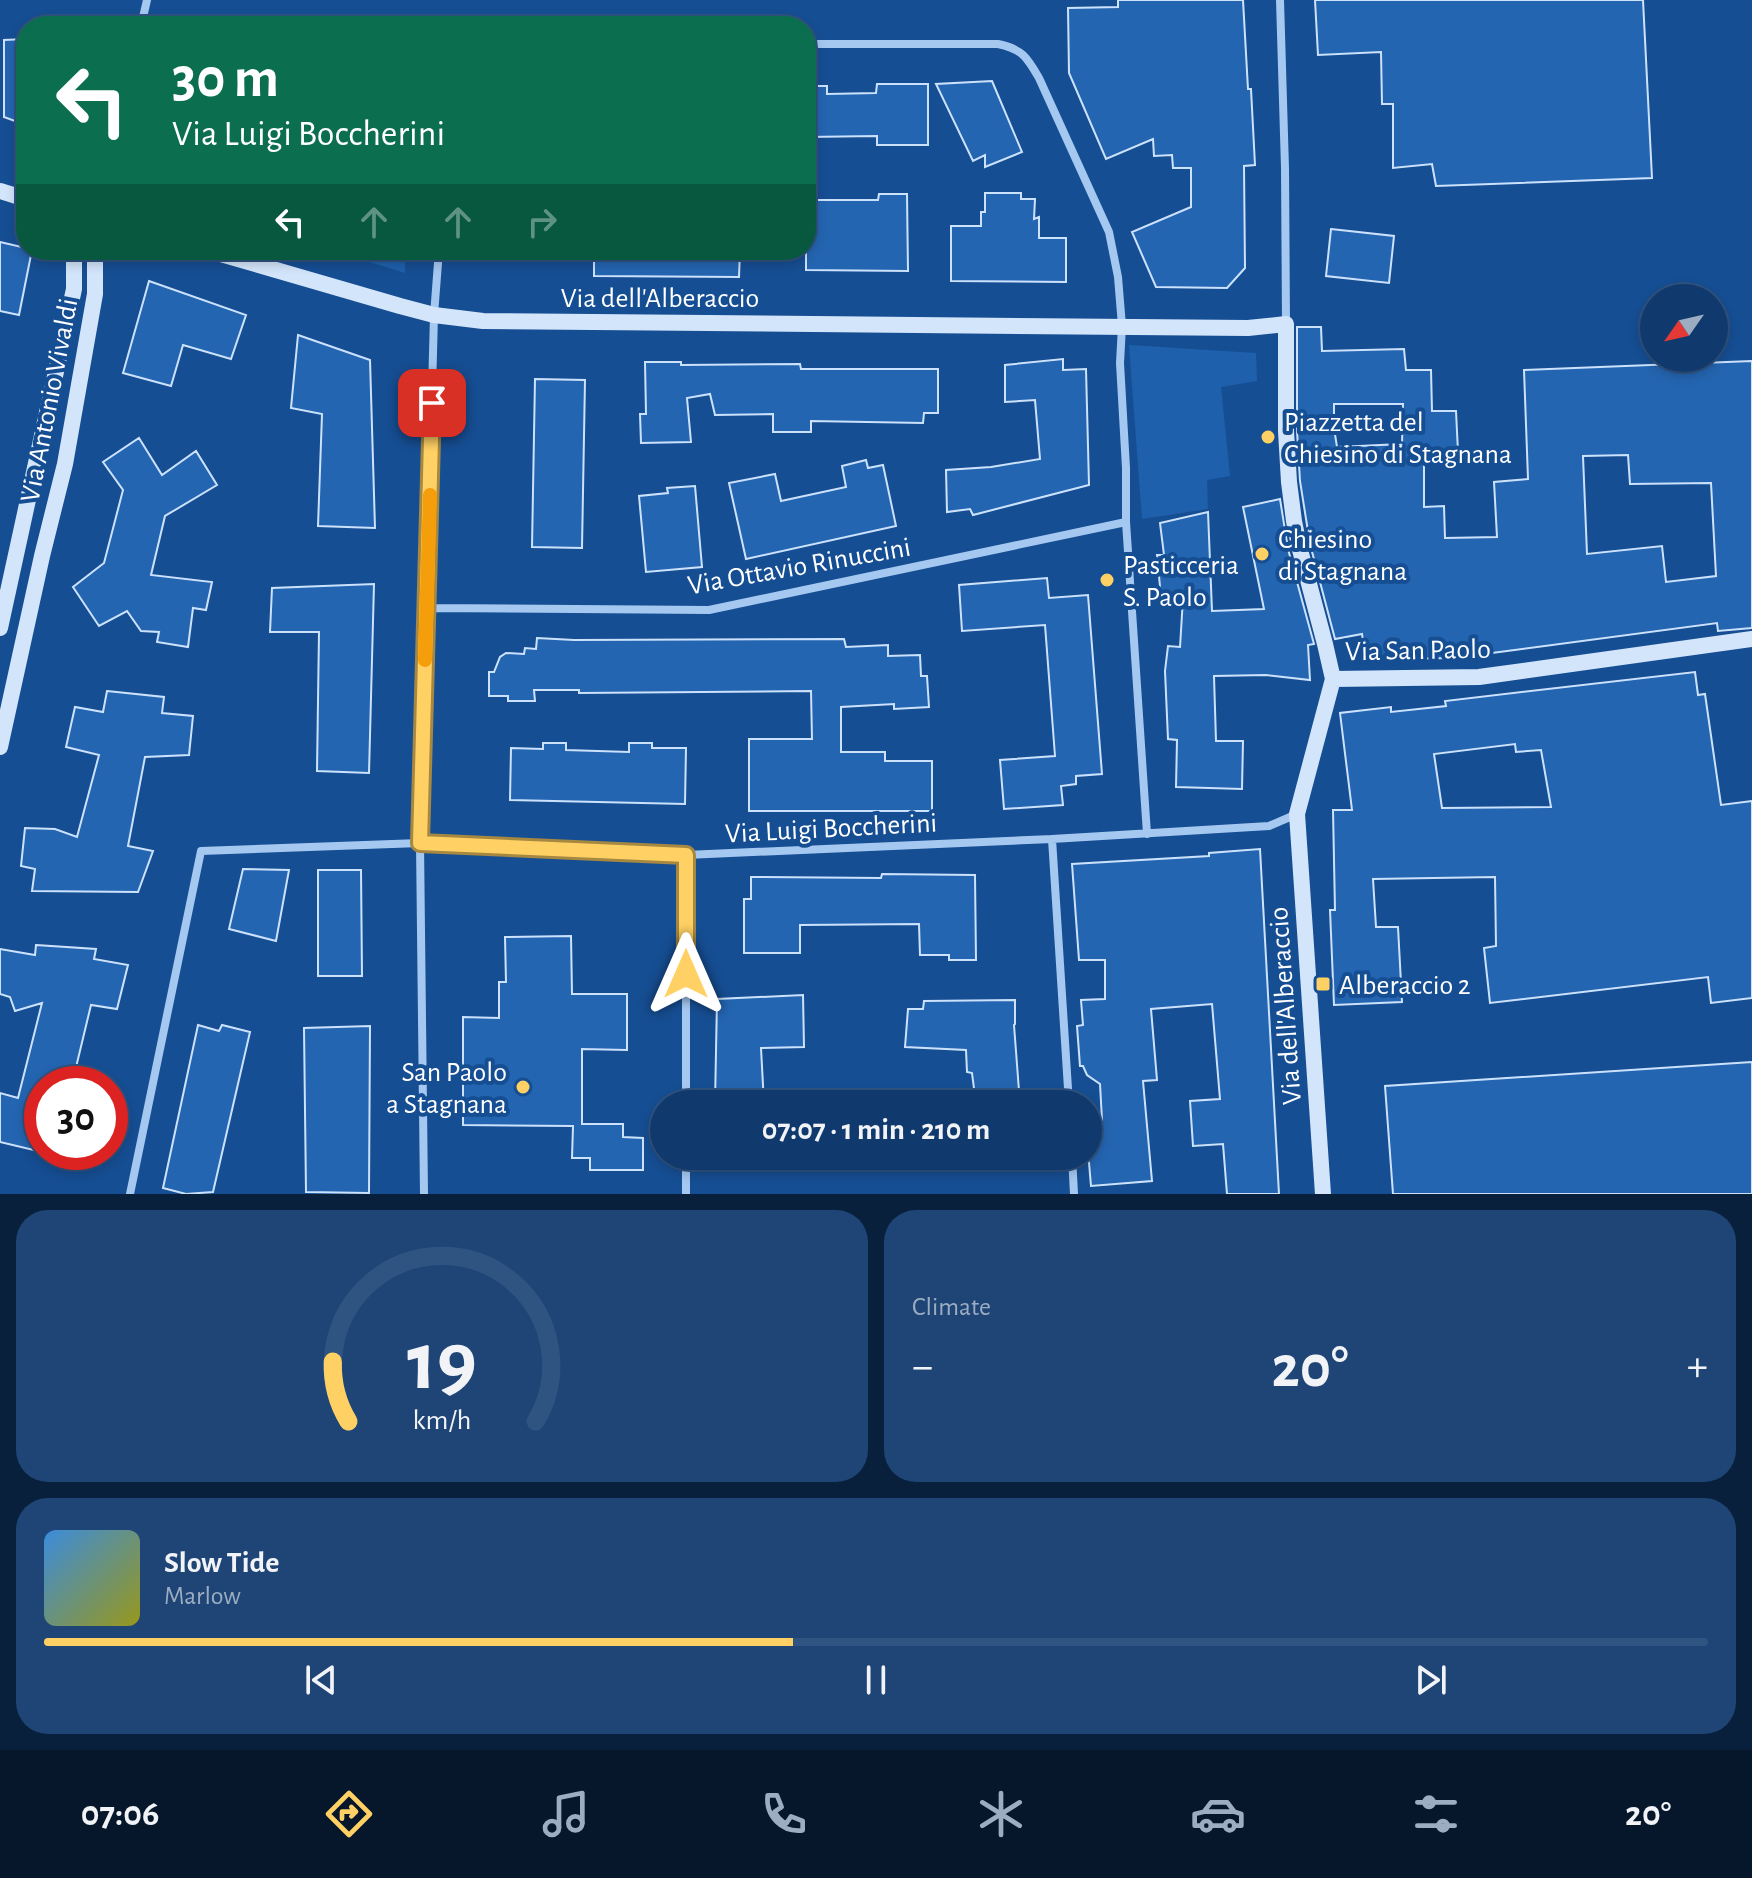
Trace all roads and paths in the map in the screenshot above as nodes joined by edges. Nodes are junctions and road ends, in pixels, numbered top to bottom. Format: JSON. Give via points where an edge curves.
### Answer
{"nodes":[{"id":1,"x":1280,"y":0,"type":"edge"},
{"id":2,"x":816,"y":44,"type":"edge"},
{"id":3,"x":74,"y":260,"type":"edge"},
{"id":4,"x":95,"y":260,"type":"edge"},
{"id":5,"x":242,"y":260,"type":"edge"},
{"id":6,"x":438,"y":260,"type":"edge"},
{"id":7,"x":434,"y":315,"type":"junction"},
{"id":8,"x":1286,"y":324,"type":"junction"},
{"id":9,"x":1122,"y":326,"type":"junction"},
{"id":10,"x":1126,"y":522,"type":"junction"},
{"id":11,"x":427,"y":608,"type":"junction"},
{"id":12,"x":0,"y":628,"type":"edge"},
{"id":13,"x":1752,"y":639,"type":"edge"},
{"id":14,"x":1333,"y":679,"type":"junction"},
{"id":15,"x":0,"y":747,"type":"edge"},
{"id":16,"x":1297,"y":814,"type":"junction"},
{"id":17,"x":1147,"y":834,"type":"junction"},
{"id":18,"x":1052,"y":839,"type":"junction"},
{"id":19,"x":420,"y":843,"type":"junction"},
{"id":20,"x":686,"y":855,"type":"junction"},
{"id":21,"x":686,"y":1090,"type":"edge"},
{"id":22,"x":1068,"y":1090,"type":"edge"},
{"id":23,"x":686,"y":1170,"type":"edge"},
{"id":24,"x":1073,"y":1170,"type":"edge"},
{"id":25,"x":130,"y":1194,"type":"edge"},
{"id":26,"x":424,"y":1194,"type":"edge"},
{"id":27,"x":686,"y":1194,"type":"edge"},
{"id":28,"x":1074,"y":1194,"type":"edge"},
{"id":29,"x":1323,"y":1194,"type":"edge"}],
"edges":[{"from":1,"to":8,"type":"street","name":"Via San Paolo"},
{"from":2,"to":9,"type":"street","via":[[1016,48],[1039,78],[1109,232]]},
{"from":3,"to":12,"type":"street","name":"Via Antonio Vivaldi","via":[[74,289]]},
{"from":4,"to":15,"type":"street","name":"Via Antonio Vivaldi","via":[[95,294],[65,464]]},
{"from":5,"to":7,"type":"street","name":"Via dell'Alberaccio"},
{"from":6,"to":7,"type":"street"},
{"from":7,"to":9,"type":"street","name":"Via dell'Alberaccio","via":[[483,321]]},
{"from":7,"to":11,"type":"street"},
{"from":8,"to":9,"type":"street","name":"Via dell'Alberaccio"},
{"from":8,"to":14,"type":"street","name":"Via San Paolo","via":[[1286,431],[1294,521]]},
{"from":9,"to":10,"type":"street"},
{"from":10,"to":11,"type":"street","name":"Via Ottavio Rinuccini","via":[[709,610]]},
{"from":10,"to":17,"type":"street"},
{"from":11,"to":19,"type":"street"},
{"from":13,"to":14,"type":"street","name":"Via San Paolo","via":[[1479,677]]},
{"from":14,"to":16,"type":"street","name":"Via dell'Alberaccio"},
{"from":16,"to":17,"type":"street","via":[[1269,826]]},
{"from":16,"to":29,"type":"street","name":"Via dell'Alberaccio"},
{"from":17,"to":18,"type":"street","name":"Via Luigi Boccherini"},
{"from":18,"to":20,"type":"street","name":"Via Luigi Boccherini"},
{"from":18,"to":22,"type":"street"},
{"from":19,"to":20,"type":"street","name":"Via Luigi Boccherini"},
{"from":19,"to":25,"type":"street","name":"Via Luigi Boccherini","via":[[201,851]]},
{"from":19,"to":26,"type":"street"},
{"from":20,"to":21,"type":"street"},
{"from":23,"to":27,"type":"street"},
{"from":24,"to":28,"type":"street"}]}
